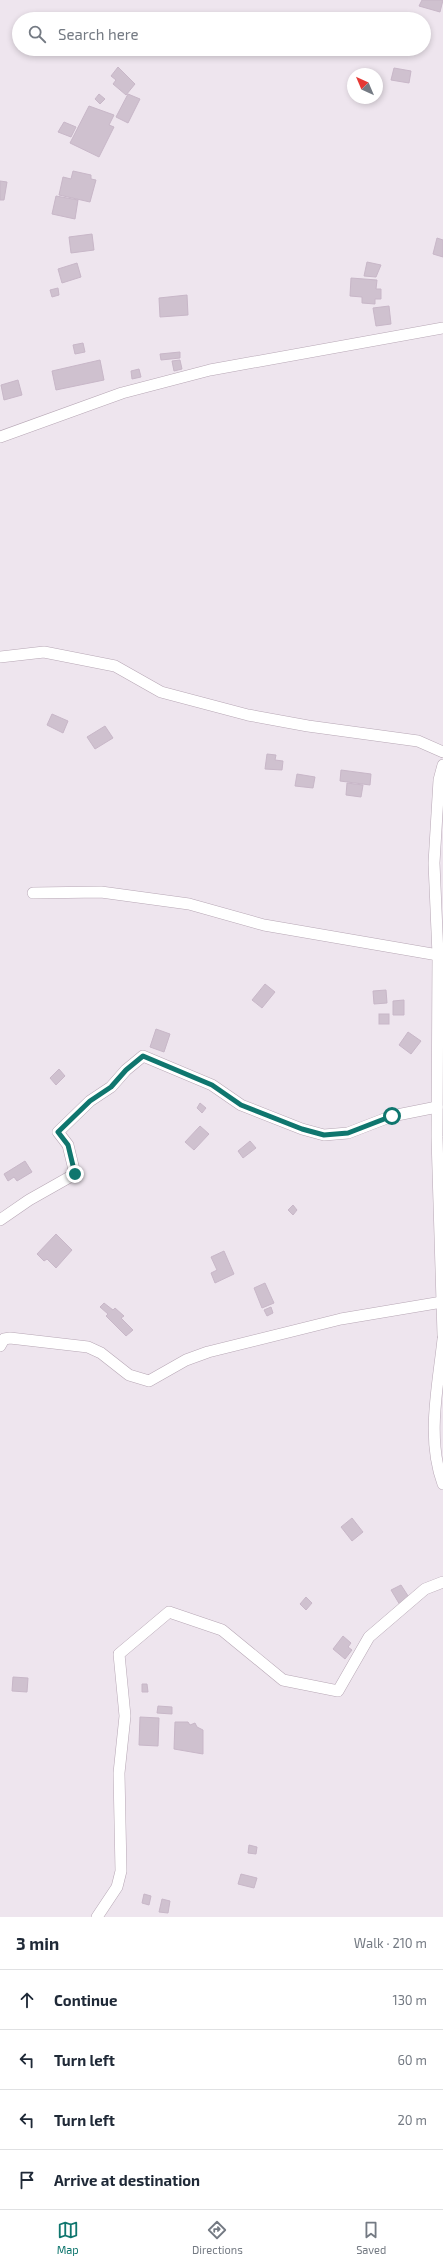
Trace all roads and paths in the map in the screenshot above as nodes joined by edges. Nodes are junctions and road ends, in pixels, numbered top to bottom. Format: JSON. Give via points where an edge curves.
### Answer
{"nodes":[{"id":1,"x":443,"y":328,"type":"edge"},
{"id":2,"x":0,"y":437,"type":"edge"},
{"id":3,"x":0,"y":657,"type":"edge"},
{"id":4,"x":443,"y":752,"type":"edge"},
{"id":5,"x":443,"y":765,"type":"edge"},
{"id":6,"x":33,"y":893,"type":"dead end"},
{"id":7,"x":438,"y":955,"type":"junction"},
{"id":8,"x":437,"y":1107,"type":"junction"},
{"id":9,"x":0,"y":1220,"type":"edge"},
{"id":10,"x":442,"y":1302,"type":"edge"},
{"id":11,"x":443,"y":1335,"type":"edge"},
{"id":12,"x":443,"y":1339,"type":"edge"},
{"id":13,"x":0,"y":1346,"type":"edge"},
{"id":14,"x":443,"y":1484,"type":"edge"},
{"id":15,"x":443,"y":1582,"type":"edge"},
{"id":16,"x":97,"y":1917,"type":"edge"}],
"edges":[{"from":1,"to":2,"type":"street","via":[[203,372],[122,393]]},
{"from":3,"to":4,"type":"street","via":[[44,652],[115,666],[161,692],[263,718],[360,735],[418,741]]},
{"from":5,"to":7,"type":"street","via":[[438,794],[434,863]]},
{"from":6,"to":7,"type":"street","via":[[101,892],[190,904],[264,925]]},
{"from":7,"to":8,"type":"street"},
{"from":8,"to":9,"type":"street","via":[[392,1116],[348,1133],[324,1135],[241,1105],[212,1085],[143,1056],[58,1132],[68,1145],[75,1174]]},
{"from":8,"to":10,"type":"street"},
{"from":10,"to":11,"type":"street"},
{"from":10,"to":13,"type":"street","via":[[341,1319],[208,1352],[186,1360],[149,1381],[129,1375],[101,1353],[88,1347],[10,1338],[4,1339]]},
{"from":12,"to":14,"type":"street","via":[[434,1409],[435,1455]]},
{"from":15,"to":16,"type":"street","via":[[425,1589],[369,1637],[338,1691],[282,1680],[222,1630],[169,1612],[119,1654],[125,1716],[119,1773],[122,1871],[117,1886]]}]}
